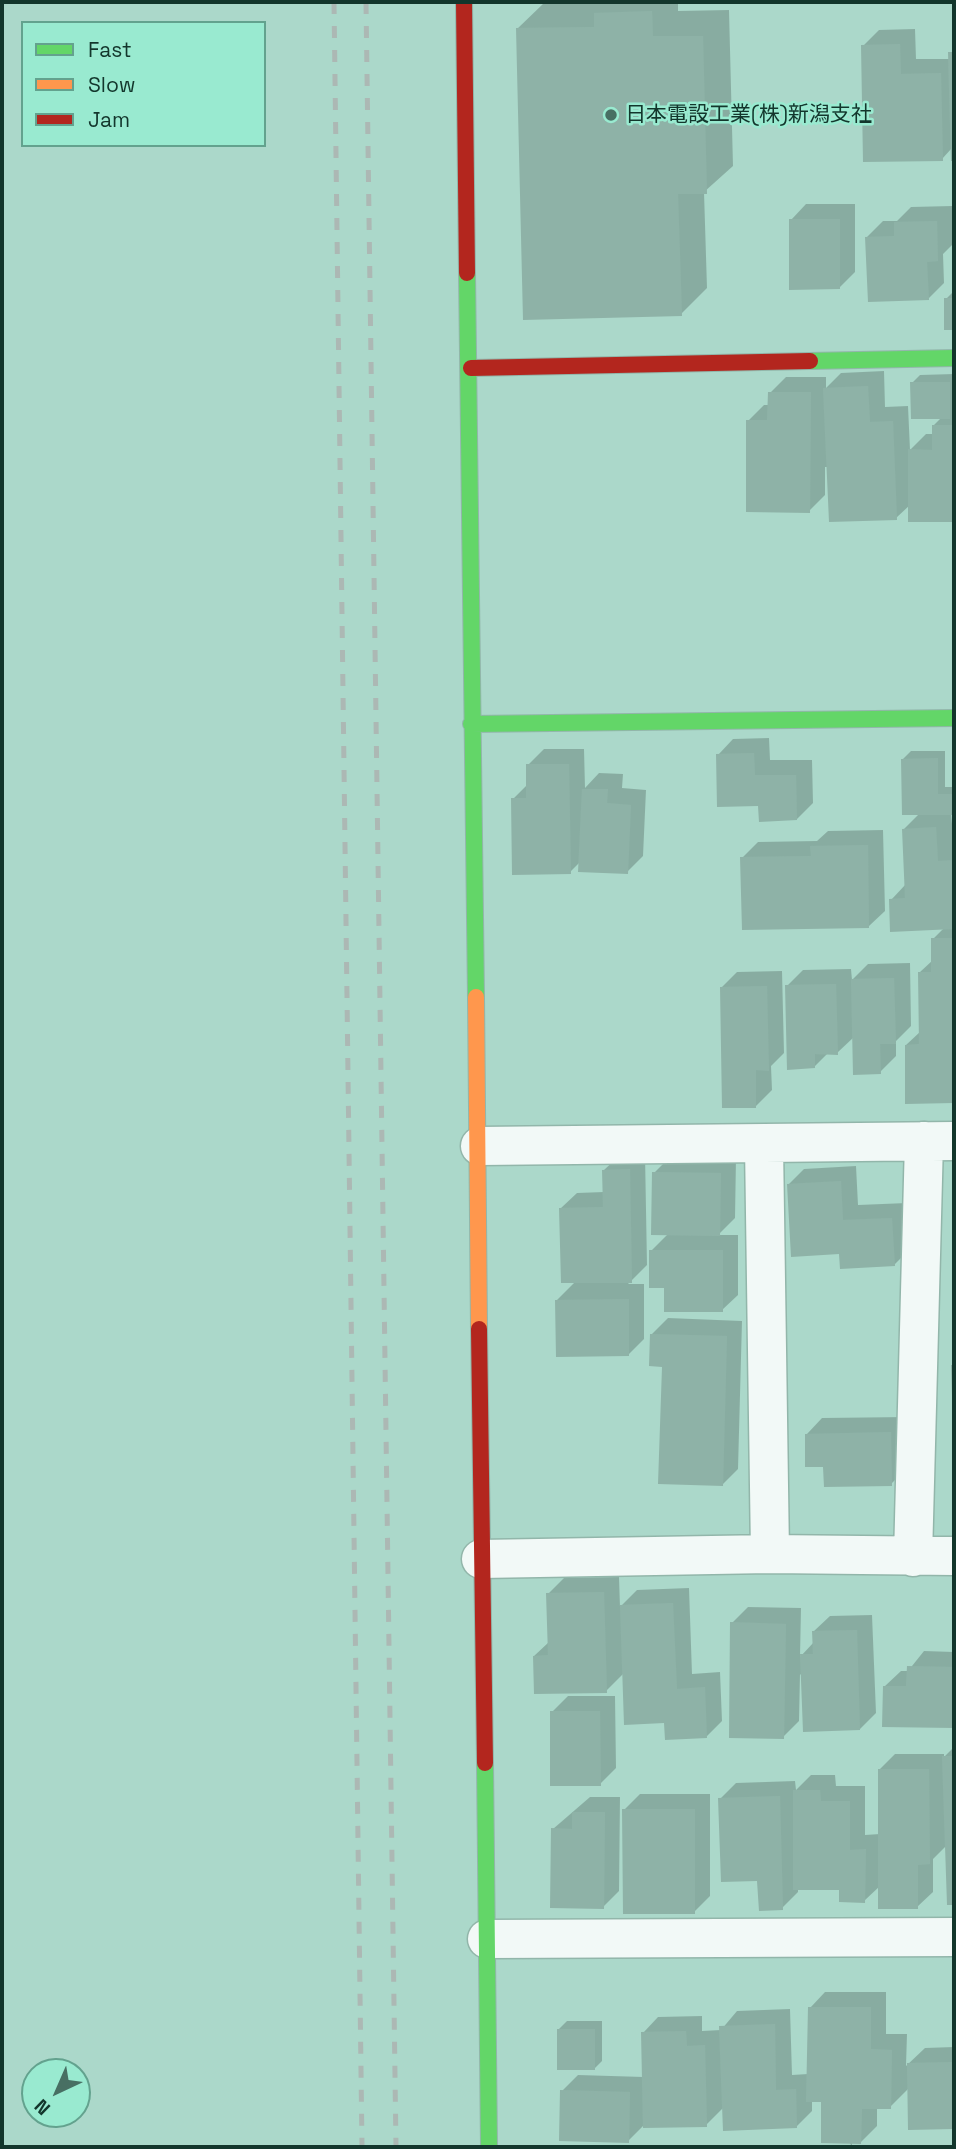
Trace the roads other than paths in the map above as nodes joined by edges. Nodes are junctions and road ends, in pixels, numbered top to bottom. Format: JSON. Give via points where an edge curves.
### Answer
{"nodes":[{"id":1,"x":464,"y":2,"type":"edge"},
{"id":2,"x":954,"y":358,"type":"edge"},
{"id":3,"x":471,"y":368,"type":"junction"},
{"id":4,"x":954,"y":718,"type":"edge"},
{"id":5,"x":471,"y":724,"type":"junction"},
{"id":6,"x":939,"y":1141,"type":"edge"},
{"id":7,"x":764,"y":1145,"type":"junction"},
{"id":8,"x":480,"y":1146,"type":"junction"},
{"id":9,"x":770,"y":1555,"type":"junction"},
{"id":10,"x":954,"y":1556,"type":"edge"},
{"id":11,"x":913,"y":1557,"type":"junction"},
{"id":12,"x":481,"y":1559,"type":"junction"},
{"id":13,"x":954,"y":1937,"type":"edge"},
{"id":14,"x":487,"y":1939,"type":"junction"},
{"id":15,"x":489,"y":2147,"type":"edge"}],
"edges":[{"from":1,"to":3,"type":"street"},
{"from":2,"to":3,"type":"street"},
{"from":3,"to":5,"type":"street"},
{"from":4,"to":5,"type":"street"},
{"from":5,"to":8,"type":"street"},
{"from":6,"to":7,"type":"street"},
{"from":6,"to":11,"type":"street"},
{"from":7,"to":8,"type":"street"},
{"from":7,"to":9,"type":"street"},
{"from":8,"to":12,"type":"street"},
{"from":9,"to":11,"type":"street"},
{"from":9,"to":12,"type":"street"},
{"from":10,"to":11,"type":"street"},
{"from":12,"to":14,"type":"street"},
{"from":13,"to":14,"type":"street"},
{"from":14,"to":15,"type":"street"}]}
